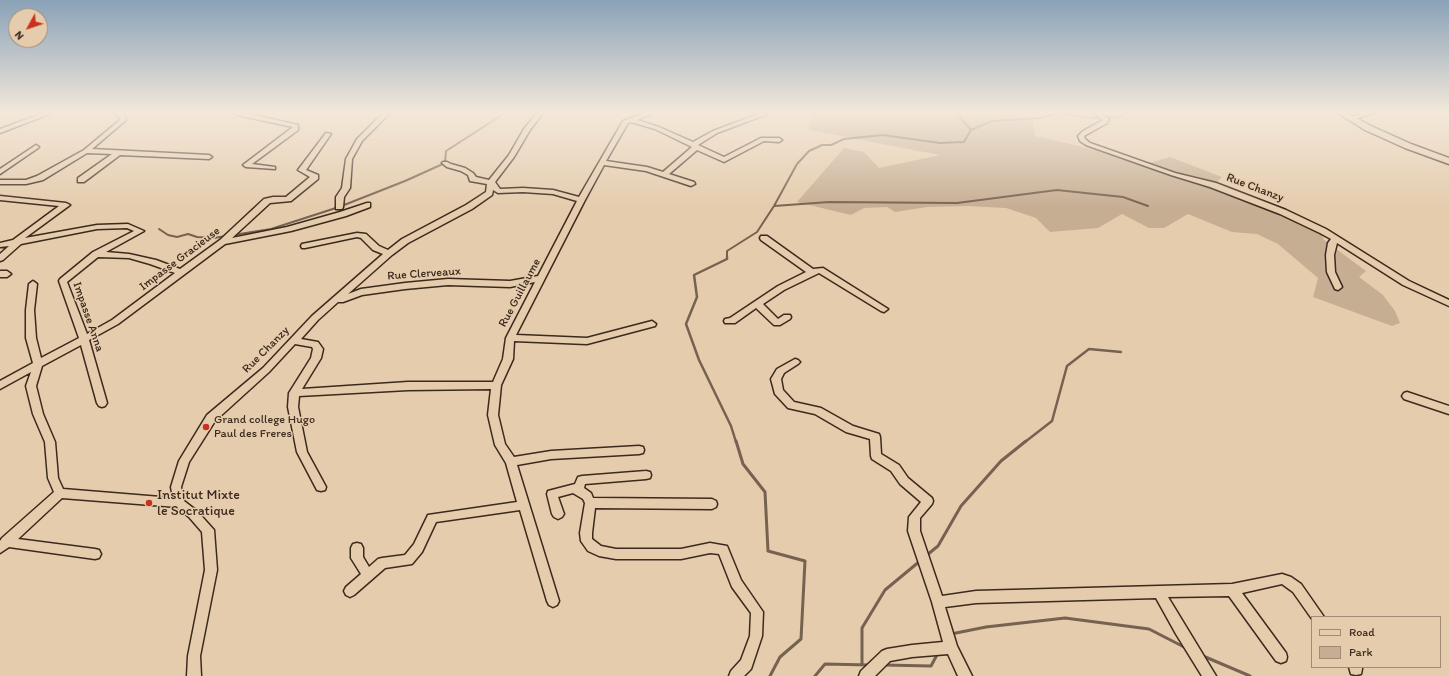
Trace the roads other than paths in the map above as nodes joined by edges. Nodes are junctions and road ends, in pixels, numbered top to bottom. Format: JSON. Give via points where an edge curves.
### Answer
{"nodes":[{"id":1,"x":94,"y":145,"type":"edge"},
{"id":2,"x":273,"y":145,"type":"edge"},
{"id":3,"x":320,"y":145,"type":"edge"},
{"id":4,"x":357,"y":145,"type":"edge"},
{"id":5,"x":518,"y":145,"type":"edge"},
{"id":6,"x":613,"y":145,"type":"edge"},
{"id":7,"x":692,"y":145,"type":"edge"},
{"id":8,"x":753,"y":145,"type":"edge"},
{"id":9,"x":1090,"y":145,"type":"edge"},
{"id":10,"x":1405,"y":145,"type":"edge"},
{"id":11,"x":695,"y":146,"type":"junction"},
{"id":12,"x":36,"y":147,"type":"dead end"},
{"id":13,"x":86,"y":151,"type":"junction"},
{"id":14,"x":119,"y":152,"type":"junction"},
{"id":15,"x":209,"y":157,"type":"dead end"},
{"id":16,"x":1449,"y":161,"type":"edge"},
{"id":17,"x":445,"y":163,"type":"dead end"},
{"id":18,"x":602,"y":163,"type":"junction"},
{"id":19,"x":273,"y":168,"type":"dead end"},
{"id":20,"x":0,"y":172,"type":"edge"},
{"id":21,"x":664,"y":175,"type":"junction"},
{"id":22,"x":81,"y":180,"type":"dead end"},
{"id":23,"x":0,"y":182,"type":"edge"},
{"id":24,"x":491,"y":182,"type":"junction"},
{"id":25,"x":691,"y":184,"type":"dead end"},
{"id":26,"x":0,"y":198,"type":"edge"},
{"id":27,"x":581,"y":200,"type":"junction"},
{"id":28,"x":367,"y":205,"type":"dead end"},
{"id":29,"x":339,"y":207,"type":"dead end"},
{"id":30,"x":764,"y":238,"type":"dead end"},
{"id":31,"x":1336,"y":239,"type":"junction"},
{"id":32,"x":223,"y":242,"type":"junction"},
{"id":33,"x":15,"y":243,"type":"junction"},
{"id":34,"x":0,"y":245,"type":"edge"},
{"id":35,"x":305,"y":246,"type":"dead end"},
{"id":36,"x":389,"y":253,"type":"junction"},
{"id":37,"x":96,"y":254,"type":"junction"},
{"id":38,"x":0,"y":258,"type":"edge"},
{"id":39,"x":812,"y":272,"type":"junction"},
{"id":40,"x":182,"y":273,"type":"junction"},
{"id":41,"x":542,"y":278,"type":"junction"},
{"id":42,"x":33,"y":284,"type":"dead end"},
{"id":43,"x":1338,"y":287,"type":"dead end"},
{"id":44,"x":334,"y":302,"type":"junction"},
{"id":45,"x":1449,"y":303,"type":"edge"},
{"id":46,"x":757,"y":304,"type":"junction"},
{"id":47,"x":884,"y":310,"type":"dead end"},
{"id":48,"x":787,"y":317,"type":"dead end"},
{"id":49,"x":728,"y":321,"type":"dead end"},
{"id":50,"x":652,"y":324,"type":"dead end"},
{"id":51,"x":510,"y":338,"type":"junction"},
{"id":52,"x":84,"y":339,"type":"junction"},
{"id":53,"x":294,"y":341,"type":"junction"},
{"id":54,"x":795,"y":362,"type":"dead end"},
{"id":55,"x":38,"y":365,"type":"junction"},
{"id":56,"x":0,"y":385,"type":"edge"},
{"id":57,"x":496,"y":385,"type":"junction"},
{"id":58,"x":294,"y":393,"type":"junction"},
{"id":59,"x":1407,"y":396,"type":"dead end"},
{"id":60,"x":102,"y":403,"type":"dead end"},
{"id":61,"x":1449,"y":410,"type":"edge"},
{"id":62,"x":639,"y":450,"type":"dead end"},
{"id":63,"x":512,"y":462,"type":"junction"},
{"id":64,"x":646,"y":475,"type":"dead end"},
{"id":65,"x":321,"y":486,"type":"dead end"},
{"id":66,"x":577,"y":490,"type":"junction"},
{"id":67,"x":60,"y":493,"type":"junction"},
{"id":68,"x":179,"y":503,"type":"junction"},
{"id":69,"x":590,"y":503,"type":"junction"},
{"id":70,"x":524,"y":504,"type":"junction"},
{"id":71,"x":712,"y":504,"type":"dead end"},
{"id":72,"x":558,"y":514,"type":"dead end"},
{"id":73,"x":3,"y":545,"type":"edge"},
{"id":74,"x":357,"y":548,"type":"dead end"},
{"id":75,"x":95,"y":554,"type":"dead end"},
{"id":76,"x":368,"y":576,"type":"junction"},
{"id":77,"x":1232,"y":590,"type":"junction"},
{"id":78,"x":350,"y":591,"type":"dead end"},
{"id":79,"x":1160,"y":592,"type":"junction"},
{"id":80,"x":553,"y":601,"type":"dead end"},
{"id":81,"x":938,"y":602,"type":"junction"},
{"id":82,"x":1317,"y":616,"type":"edge"},
{"id":83,"x":951,"y":648,"type":"junction"},
{"id":84,"x":1281,"y":657,"type":"dead end"},
{"id":85,"x":194,"y":676,"type":"edge"},
{"id":86,"x":736,"y":676,"type":"edge"},
{"id":87,"x":866,"y":676,"type":"edge"},
{"id":88,"x":965,"y":676,"type":"edge"},
{"id":89,"x":1209,"y":676,"type":"edge"}],
"edges":[{"from":1,"to":13,"type":"street"},
{"from":2,"to":19,"type":"street","via":[[246,165]]},
{"from":3,"to":32,"type":"street","name":"Impasse Gracieuse","via":[[302,170],[315,177],[288,199],[267,201]]},
{"from":4,"to":29,"type":"street","via":[[349,159],[346,188],[340,197]]},
{"from":5,"to":24,"type":"street","name":"Rue Chanzy"},
{"from":6,"to":18,"type":"street","name":"Rue Guillaume"},
{"from":7,"to":11,"type":"street"},
{"from":8,"to":11,"type":"street","via":[[724,160]]},
{"from":9,"to":31,"type":"street","name":"Rue Chanzy","via":[[1283,212]]},
{"from":10,"to":16,"type":"street"},
{"from":11,"to":21,"type":"street"},
{"from":12,"to":20,"type":"street"},
{"from":13,"to":14,"type":"street"},
{"from":13,"to":23,"type":"street","via":[[40,178],[26,182]]},
{"from":14,"to":15,"type":"street"},
{"from":14,"to":22,"type":"street"},
{"from":17,"to":24,"type":"street","via":[[463,169],[471,174],[473,179]]},
{"from":18,"to":21,"type":"street","via":[[647,169]]},
{"from":18,"to":27,"type":"street","name":"Rue Guillaume"},
{"from":21,"to":25,"type":"street"},
{"from":24,"to":27,"type":"street","via":[[498,191],[553,192]]},
{"from":24,"to":36,"type":"street","name":"Rue Chanzy","via":[[489,193],[469,207],[405,241]]},
{"from":26,"to":33,"type":"street","via":[[66,206]]},
{"from":27,"to":41,"type":"street","name":"Rue Guillaume"},
{"from":28,"to":32,"type":"street","via":[[296,227]]},
{"from":30,"to":39,"type":"street"},
{"from":31,"to":43,"type":"street","via":[[1332,242],[1330,255],[1331,272]]},
{"from":31,"to":45,"type":"street","name":"Rue Chanzy","via":[[1406,283]]},
{"from":32,"to":40,"type":"street","name":"Impasse Gracieuse"},
{"from":33,"to":34,"type":"street"},
{"from":33,"to":37,"type":"street","name":"Impasse Anna","via":[[98,227],[128,226],[140,230]]},
{"from":33,"to":38,"type":"street"},
{"from":35,"to":36,"type":"street","via":[[357,235],[363,236],[376,248]]},
{"from":36,"to":44,"type":"street","name":"Rue Chanzy"},
{"from":37,"to":40,"type":"street","via":[[129,256]]},
{"from":37,"to":52,"type":"street","name":"Impasse Anna","via":[[63,280]]},
{"from":39,"to":46,"type":"street"},
{"from":39,"to":47,"type":"street","via":[[822,270]]},
{"from":40,"to":52,"type":"street","name":"Impasse Gracieuse","via":[[115,322]]},
{"from":41,"to":44,"type":"street","name":"Rue Clerveaux","via":[[510,284],[448,282],[405,286],[361,292]]},
{"from":41,"to":51,"type":"street","name":"Rue Guillaume"},
{"from":42,"to":55,"type":"street","via":[[30,310],[31,338]]},
{"from":44,"to":53,"type":"street","name":"Rue Chanzy"},
{"from":46,"to":48,"type":"street","via":[[777,323]]},
{"from":46,"to":49,"type":"street","via":[[732,322]]},
{"from":50,"to":51,"type":"street","via":[[587,341]]},
{"from":51,"to":57,"type":"street","name":"Rue Guillaume","via":[[508,358]]},
{"from":52,"to":55,"type":"street","name":"Impasse Gracieuse"},
{"from":52,"to":60,"type":"street","name":"Impasse Anna"},
{"from":53,"to":58,"type":"street","via":[[315,344],[318,349],[316,358]]},
{"from":53,"to":68,"type":"street","name":"Rue Chanzy","via":[[266,370],[211,418],[184,461],[176,487]]},
{"from":54,"to":81,"type":"street","via":[[780,371],[776,379],[778,391],[791,405],[818,411],[850,429],[875,438],[876,456],[895,468],[904,481],[928,501],[915,517],[914,532]]},
{"from":55,"to":56,"type":"street","name":"Impasse Gracieuse"},
{"from":55,"to":67,"type":"street","via":[[31,386],[38,414],[50,442],[53,478]]},
{"from":57,"to":58,"type":"street","via":[[408,386]]},
{"from":57,"to":63,"type":"street","name":"Rue Guillaume","via":[[493,415],[500,445]]},
{"from":58,"to":65,"type":"street","via":[[293,407],[302,452]]},
{"from":59,"to":61,"type":"street"},
{"from":62,"to":63,"type":"street","via":[[551,454]]},
{"from":63,"to":70,"type":"street","name":"Rue Guillaume"},
{"from":64,"to":66,"type":"street","via":[[582,480]]},
{"from":66,"to":69,"type":"street","via":[[587,496]]},
{"from":66,"to":72,"type":"street","via":[[573,488],[552,494]]},
{"from":67,"to":68,"type":"street"},
{"from":67,"to":73,"type":"street"},
{"from":68,"to":85,"type":"street","via":[[208,530],[211,570],[194,656]]},
{"from":69,"to":71,"type":"street"},
{"from":69,"to":86,"type":"street","via":[[587,540],[599,551],[616,554],[681,554],[710,548],[723,550],[736,583],[757,612],[756,636],[746,664]]},
{"from":70,"to":76,"type":"street","via":[[432,518],[418,548],[408,560],[382,563]]},
{"from":70,"to":80,"type":"street","name":"Rue Guillaume"},
{"from":73,"to":75,"type":"street"},
{"from":74,"to":76,"type":"street","via":[[358,558]]},
{"from":76,"to":78,"type":"street"},
{"from":77,"to":79,"type":"street"},
{"from":77,"to":82,"type":"street","via":[[1282,579],[1297,588]]},
{"from":77,"to":84,"type":"street"},
{"from":79,"to":81,"type":"street","via":[[976,597]]},
{"from":79,"to":89,"type":"street"},
{"from":81,"to":83,"type":"street"},
{"from":83,"to":87,"type":"street","via":[[887,655]]},
{"from":83,"to":88,"type":"street"}]}
